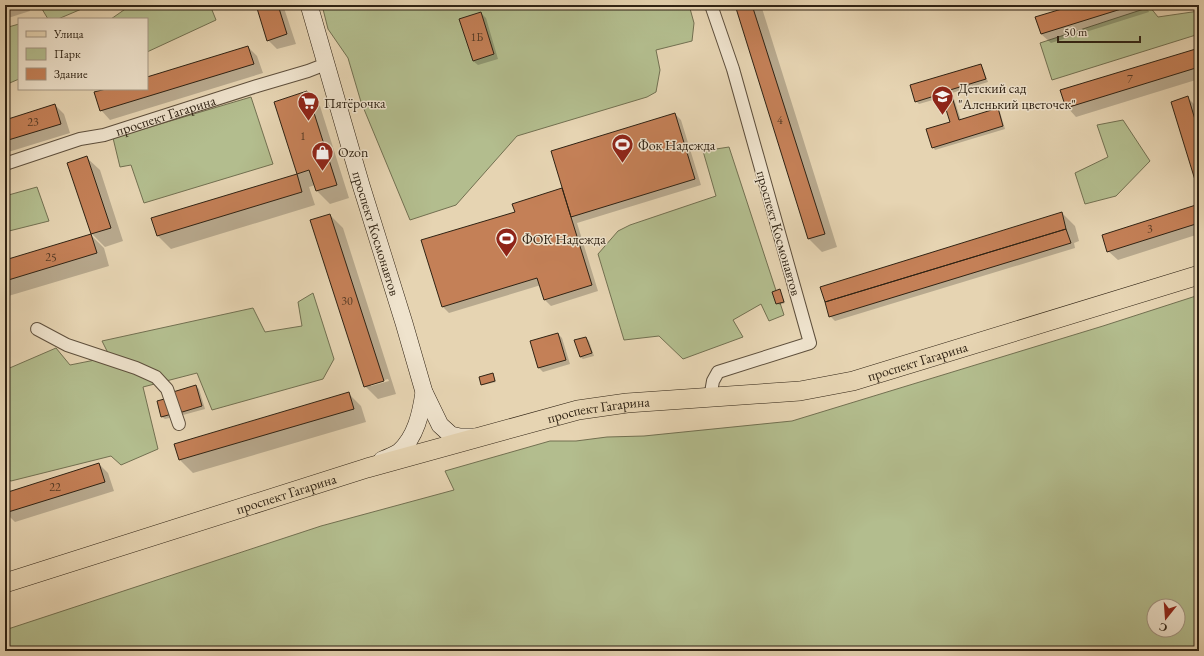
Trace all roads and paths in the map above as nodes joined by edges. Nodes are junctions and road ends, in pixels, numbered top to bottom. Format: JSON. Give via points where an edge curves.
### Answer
{"nodes":[{"id":1,"x":309,"y":5,"type":"edge"},
{"id":2,"x":711,"y":5,"type":"edge"},
{"id":3,"x":326,"y":64,"type":"junction"},
{"id":4,"x":5,"y":164,"type":"edge"},
{"id":5,"x":1199,"y":275,"type":"edge"},
{"id":6,"x":37,"y":329,"type":"dead end"},
{"id":7,"x":424,"y":392,"type":"junction"},
{"id":8,"x":710,"y":398,"type":"junction"},
{"id":9,"x":179,"y":424,"type":"dead end"},
{"id":10,"x":476,"y":437,"type":"junction"},
{"id":11,"x":367,"y":468,"type":"junction"},
{"id":12,"x":5,"y":583,"type":"edge"}],
"edges":[{"from":1,"to":3,"type":"main road","name":"проспект Космонавтов"},
{"from":2,"to":8,"type":"street","name":"проспект Космонавтов","via":[[733,69],[810,343],[718,372],[713,381]]},
{"from":3,"to":4,"type":"street","name":"проспект Гагарина"},
{"from":3,"to":7,"type":"main road","name":"проспект Космонавтов"},
{"from":5,"to":8,"type":"main road","name":"проспект Гагарина","via":[[853,381],[800,391]]},
{"from":6,"to":9,"type":"street","via":[[67,345],[156,377],[167,389]]},
{"from":7,"to":10,"type":"main road","name":"проспект Космонавтов","via":[[440,425],[451,435]]},
{"from":7,"to":11,"type":"main road","via":[[422,408],[411,438],[398,452]]},
{"from":8,"to":10,"type":"main road","name":"проспект Гагарина","via":[[627,403],[578,410]]},
{"from":10,"to":11,"type":"main road","name":"проспект Гагарина"},
{"from":11,"to":12,"type":"main road","name":"проспект Гагарина"}]}
